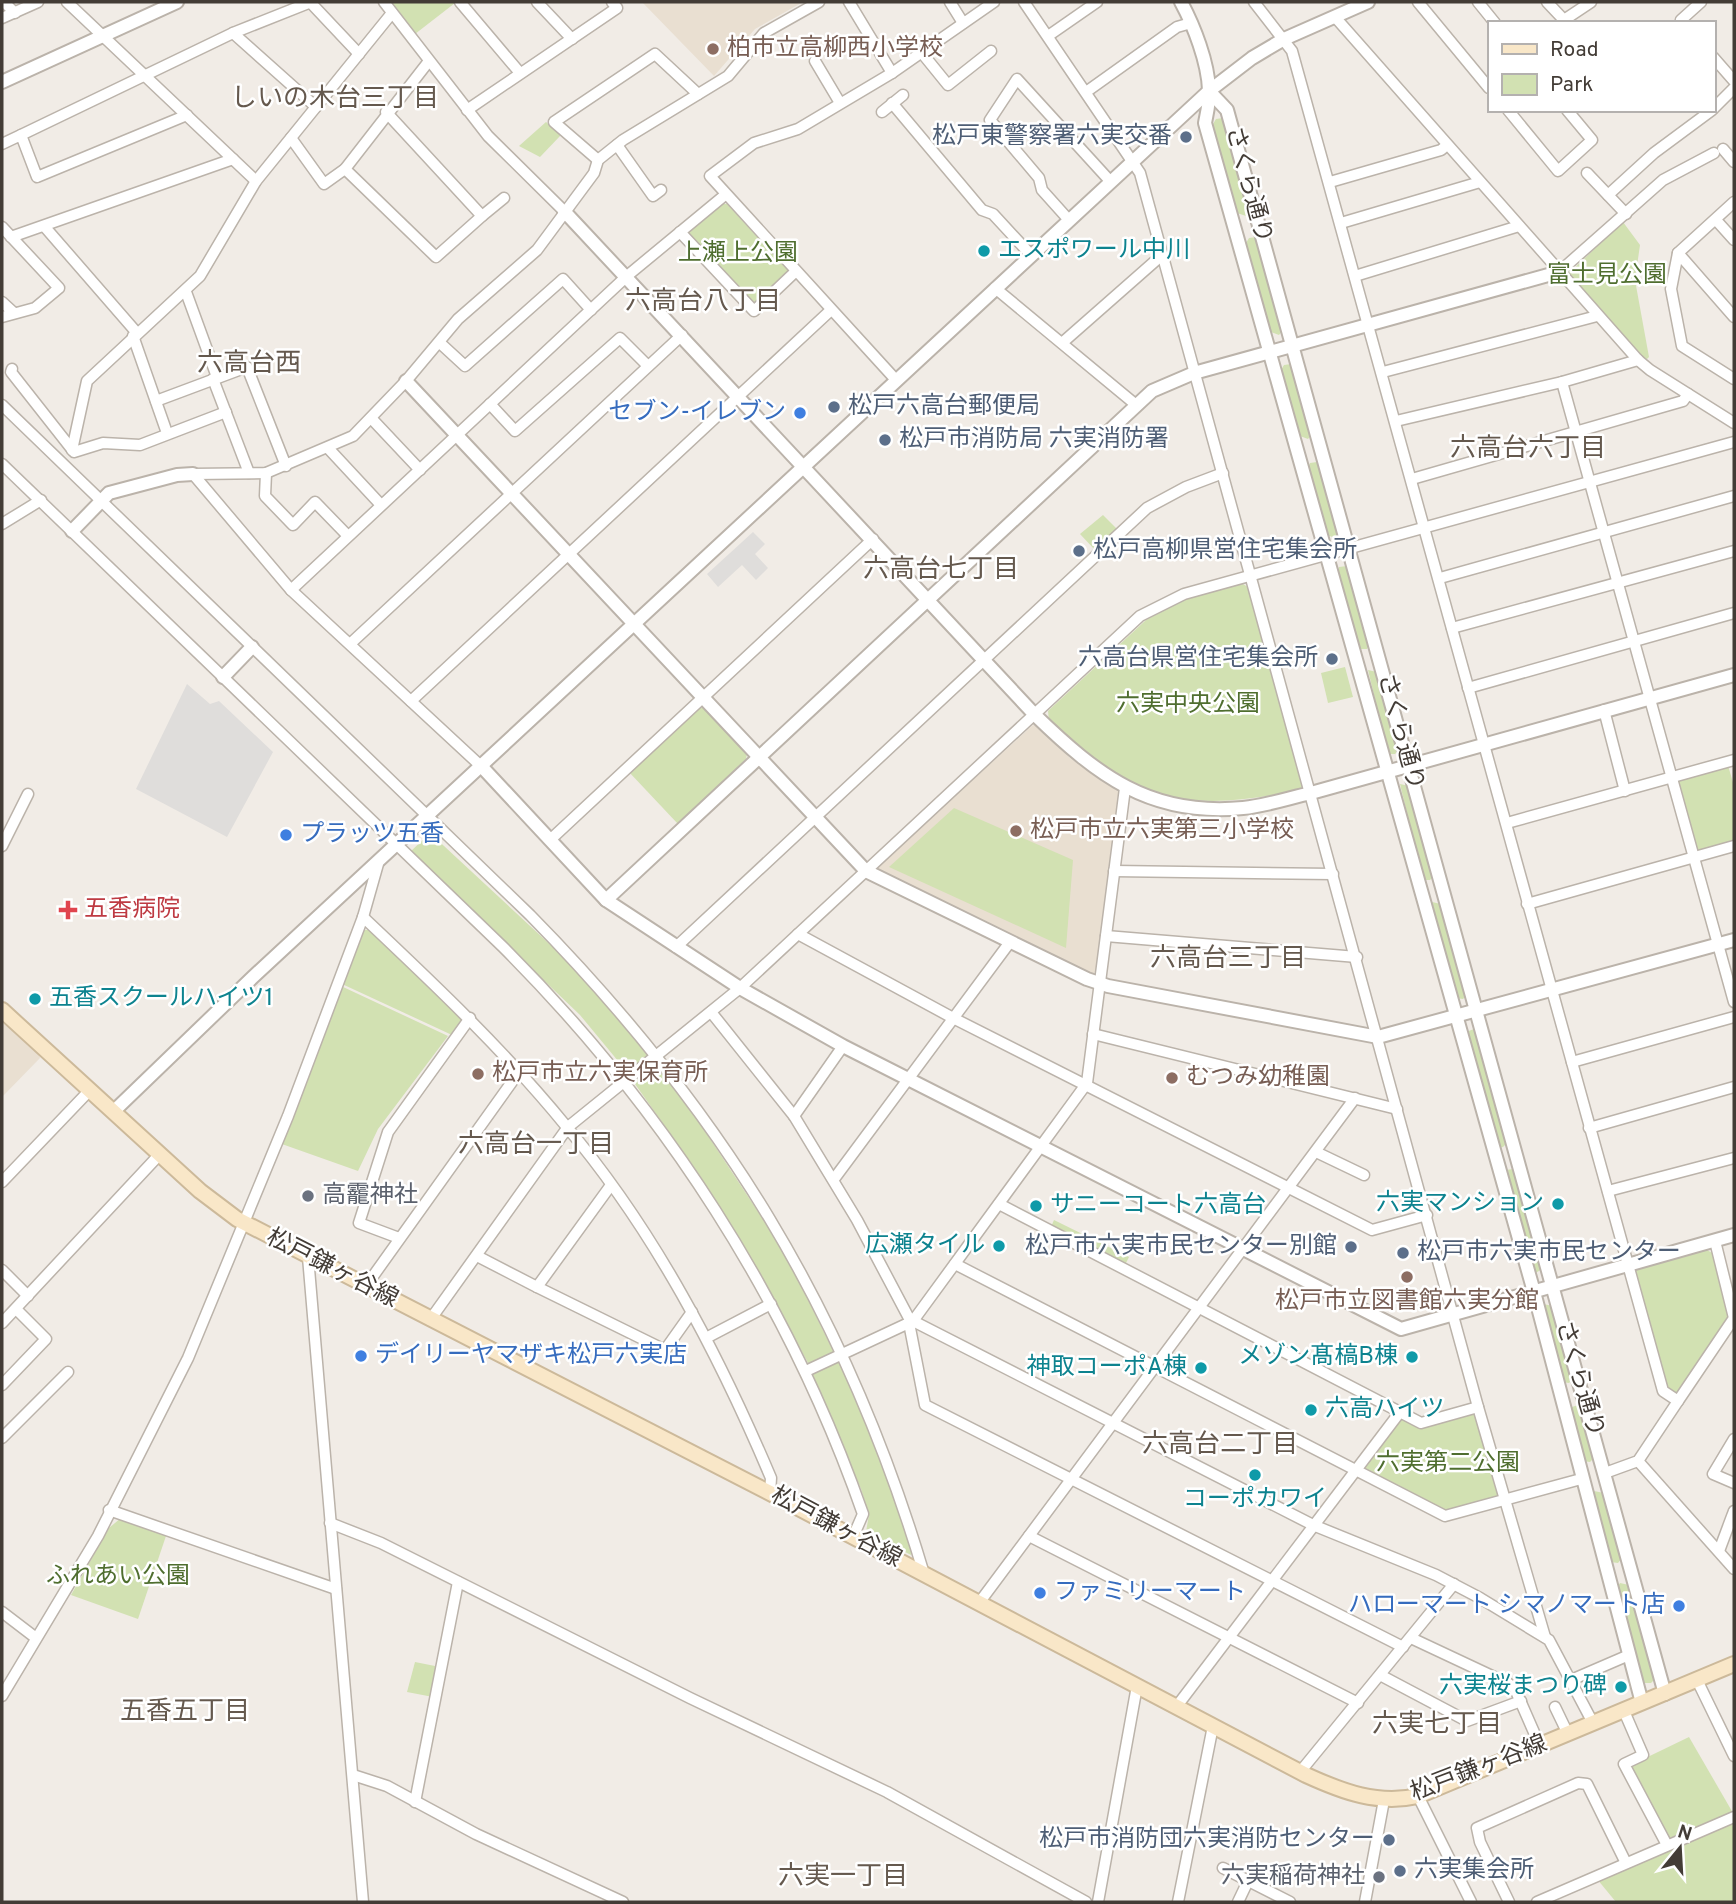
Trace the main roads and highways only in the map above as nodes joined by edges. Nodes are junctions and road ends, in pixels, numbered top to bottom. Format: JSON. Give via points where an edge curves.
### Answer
{"nodes":[{"id":1,"x":2,"y":1010,"type":"edge"},
{"id":2,"x":1734,"y":1664,"type":"edge"}],
"edges":[{"from":1,"to":2,"type":"main road","name":"松戸鎌ヶ谷線","via":[[222,1209],[244,1223],[1339,1789],[1384,1800],[1418,1796]]}]}
